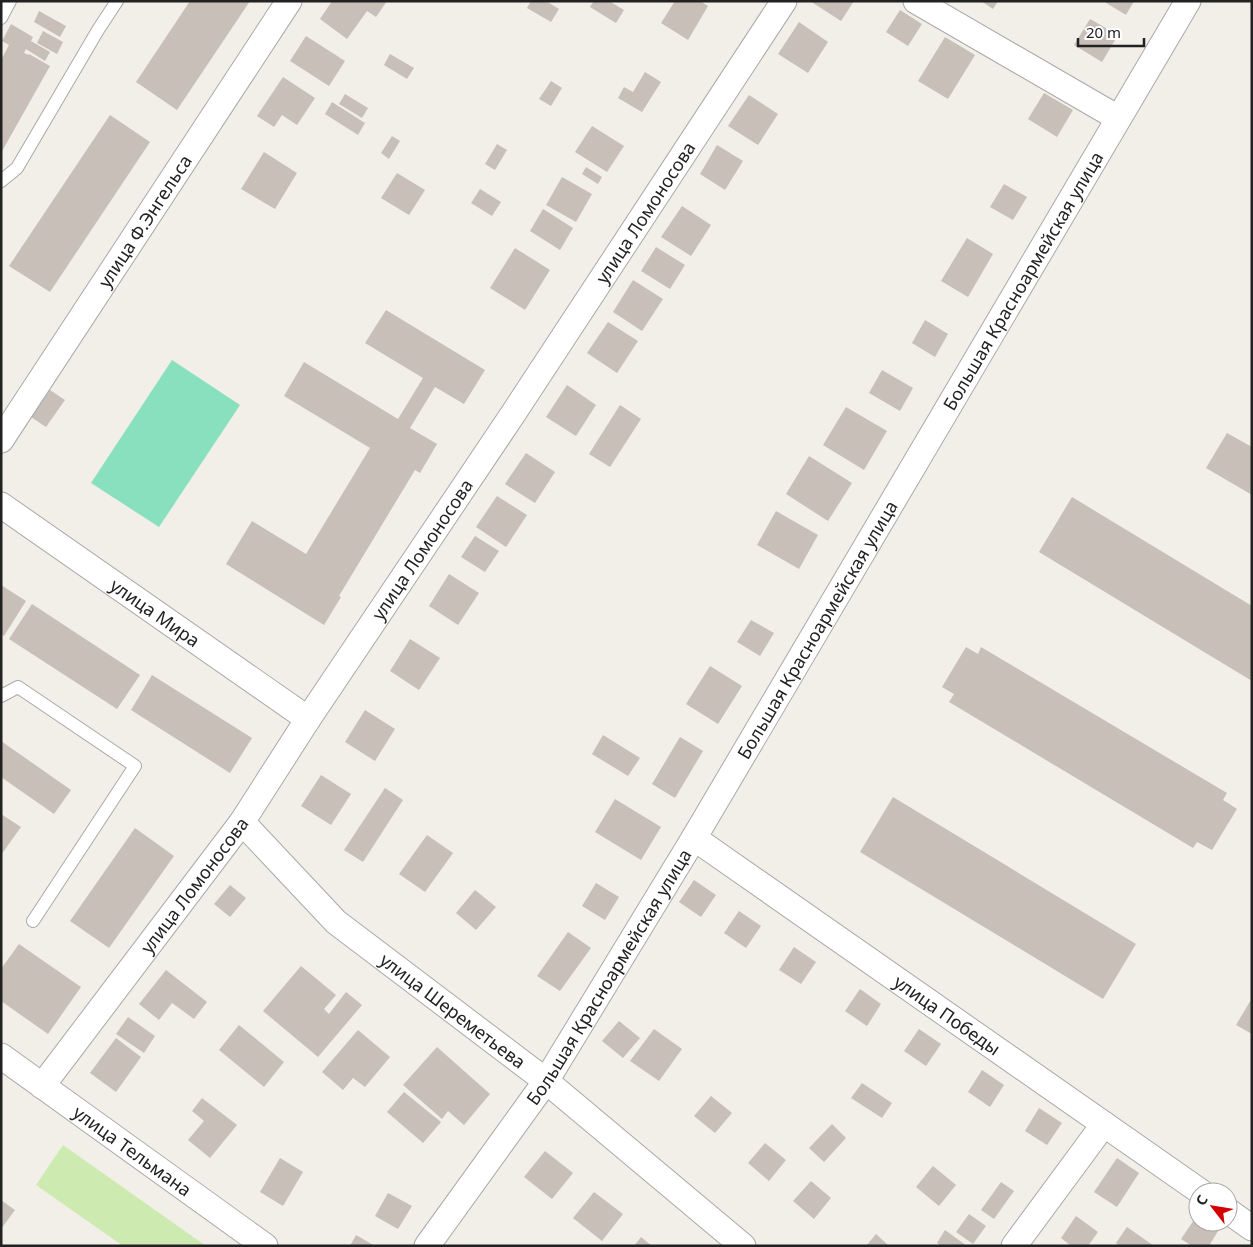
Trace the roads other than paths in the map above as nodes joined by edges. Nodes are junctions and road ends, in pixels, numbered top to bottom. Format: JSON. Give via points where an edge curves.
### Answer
{"nodes":[{"id":1,"x":10,"y":1,"type":"edge"},
{"id":2,"x":117,"y":1,"type":"edge"},
{"id":3,"x":289,"y":1,"type":"edge"},
{"id":4,"x":784,"y":1,"type":"edge"},
{"id":5,"x":916,"y":1,"type":"edge"},
{"id":6,"x":1188,"y":1,"type":"edge"},
{"id":7,"x":1,"y":18,"type":"edge"},
{"id":8,"x":1118,"y":118,"type":"junction"},
{"id":9,"x":1,"y":181,"type":"edge"},
{"id":10,"x":1,"y":440,"type":"edge"},
{"id":11,"x":1,"y":505,"type":"edge"},
{"id":12,"x":1,"y":696,"type":"edge"},
{"id":13,"x":308,"y":719,"type":"junction"},
{"id":14,"x":242,"y":822,"type":"junction"},
{"id":15,"x":694,"y":838,"type":"junction"},
{"id":16,"x":33,"y":921,"type":"dead end"},
{"id":17,"x":1,"y":1056,"type":"edge"},
{"id":18,"x":546,"y":1080,"type":"junction"},
{"id":19,"x":42,"y":1086,"type":"junction"},
{"id":20,"x":1104,"y":1124,"type":"junction"},
{"id":21,"x":1188,"y":1183,"type":"edge"},
{"id":22,"x":1238,"y":1218,"type":"edge"},
{"id":23,"x":1252,"y":1228,"type":"edge"},
{"id":24,"x":265,"y":1246,"type":"edge"},
{"id":25,"x":427,"y":1246,"type":"edge"},
{"id":26,"x":743,"y":1246,"type":"edge"},
{"id":27,"x":1014,"y":1246,"type":"edge"}],
"edges":[{"from":1,"to":7,"type":"lane"},
{"from":2,"to":9,"type":"lane","via":[[17,168]]},
{"from":3,"to":10,"type":"street","name":"улица Ф.Энгельса"},
{"from":4,"to":13,"type":"street","name":"улица Ломоносова"},
{"from":5,"to":8,"type":"street"},
{"from":6,"to":8,"type":"street","name":"Большая Красноармейская улица"},
{"from":8,"to":15,"type":"street","name":"Большая Красноармейская улица"},
{"from":11,"to":13,"type":"street","name":"улица Мира"},
{"from":12,"to":16,"type":"lane","via":[[18,688],[135,766]]},
{"from":13,"to":14,"type":"street","name":"улица Ломоносова"},
{"from":14,"to":18,"type":"street","name":"улица Шереметьева","via":[[336,922]]},
{"from":14,"to":19,"type":"street","name":"улица Ломоносова"},
{"from":15,"to":18,"type":"street","name":"Большая Красноармейская улица"},
{"from":15,"to":20,"type":"street","name":"улица Победы"},
{"from":17,"to":19,"type":"street","name":"улица Тельмана"},
{"from":18,"to":25,"type":"street","name":"Большая Красноармейская улица"},
{"from":18,"to":26,"type":"street","name":"улица Шереметьева"},
{"from":19,"to":24,"type":"street","name":"улица Тельмана"},
{"from":20,"to":21,"type":"street","name":"улица Победы"},
{"from":20,"to":27,"type":"street"},
{"from":22,"to":23,"type":"street"}]}
